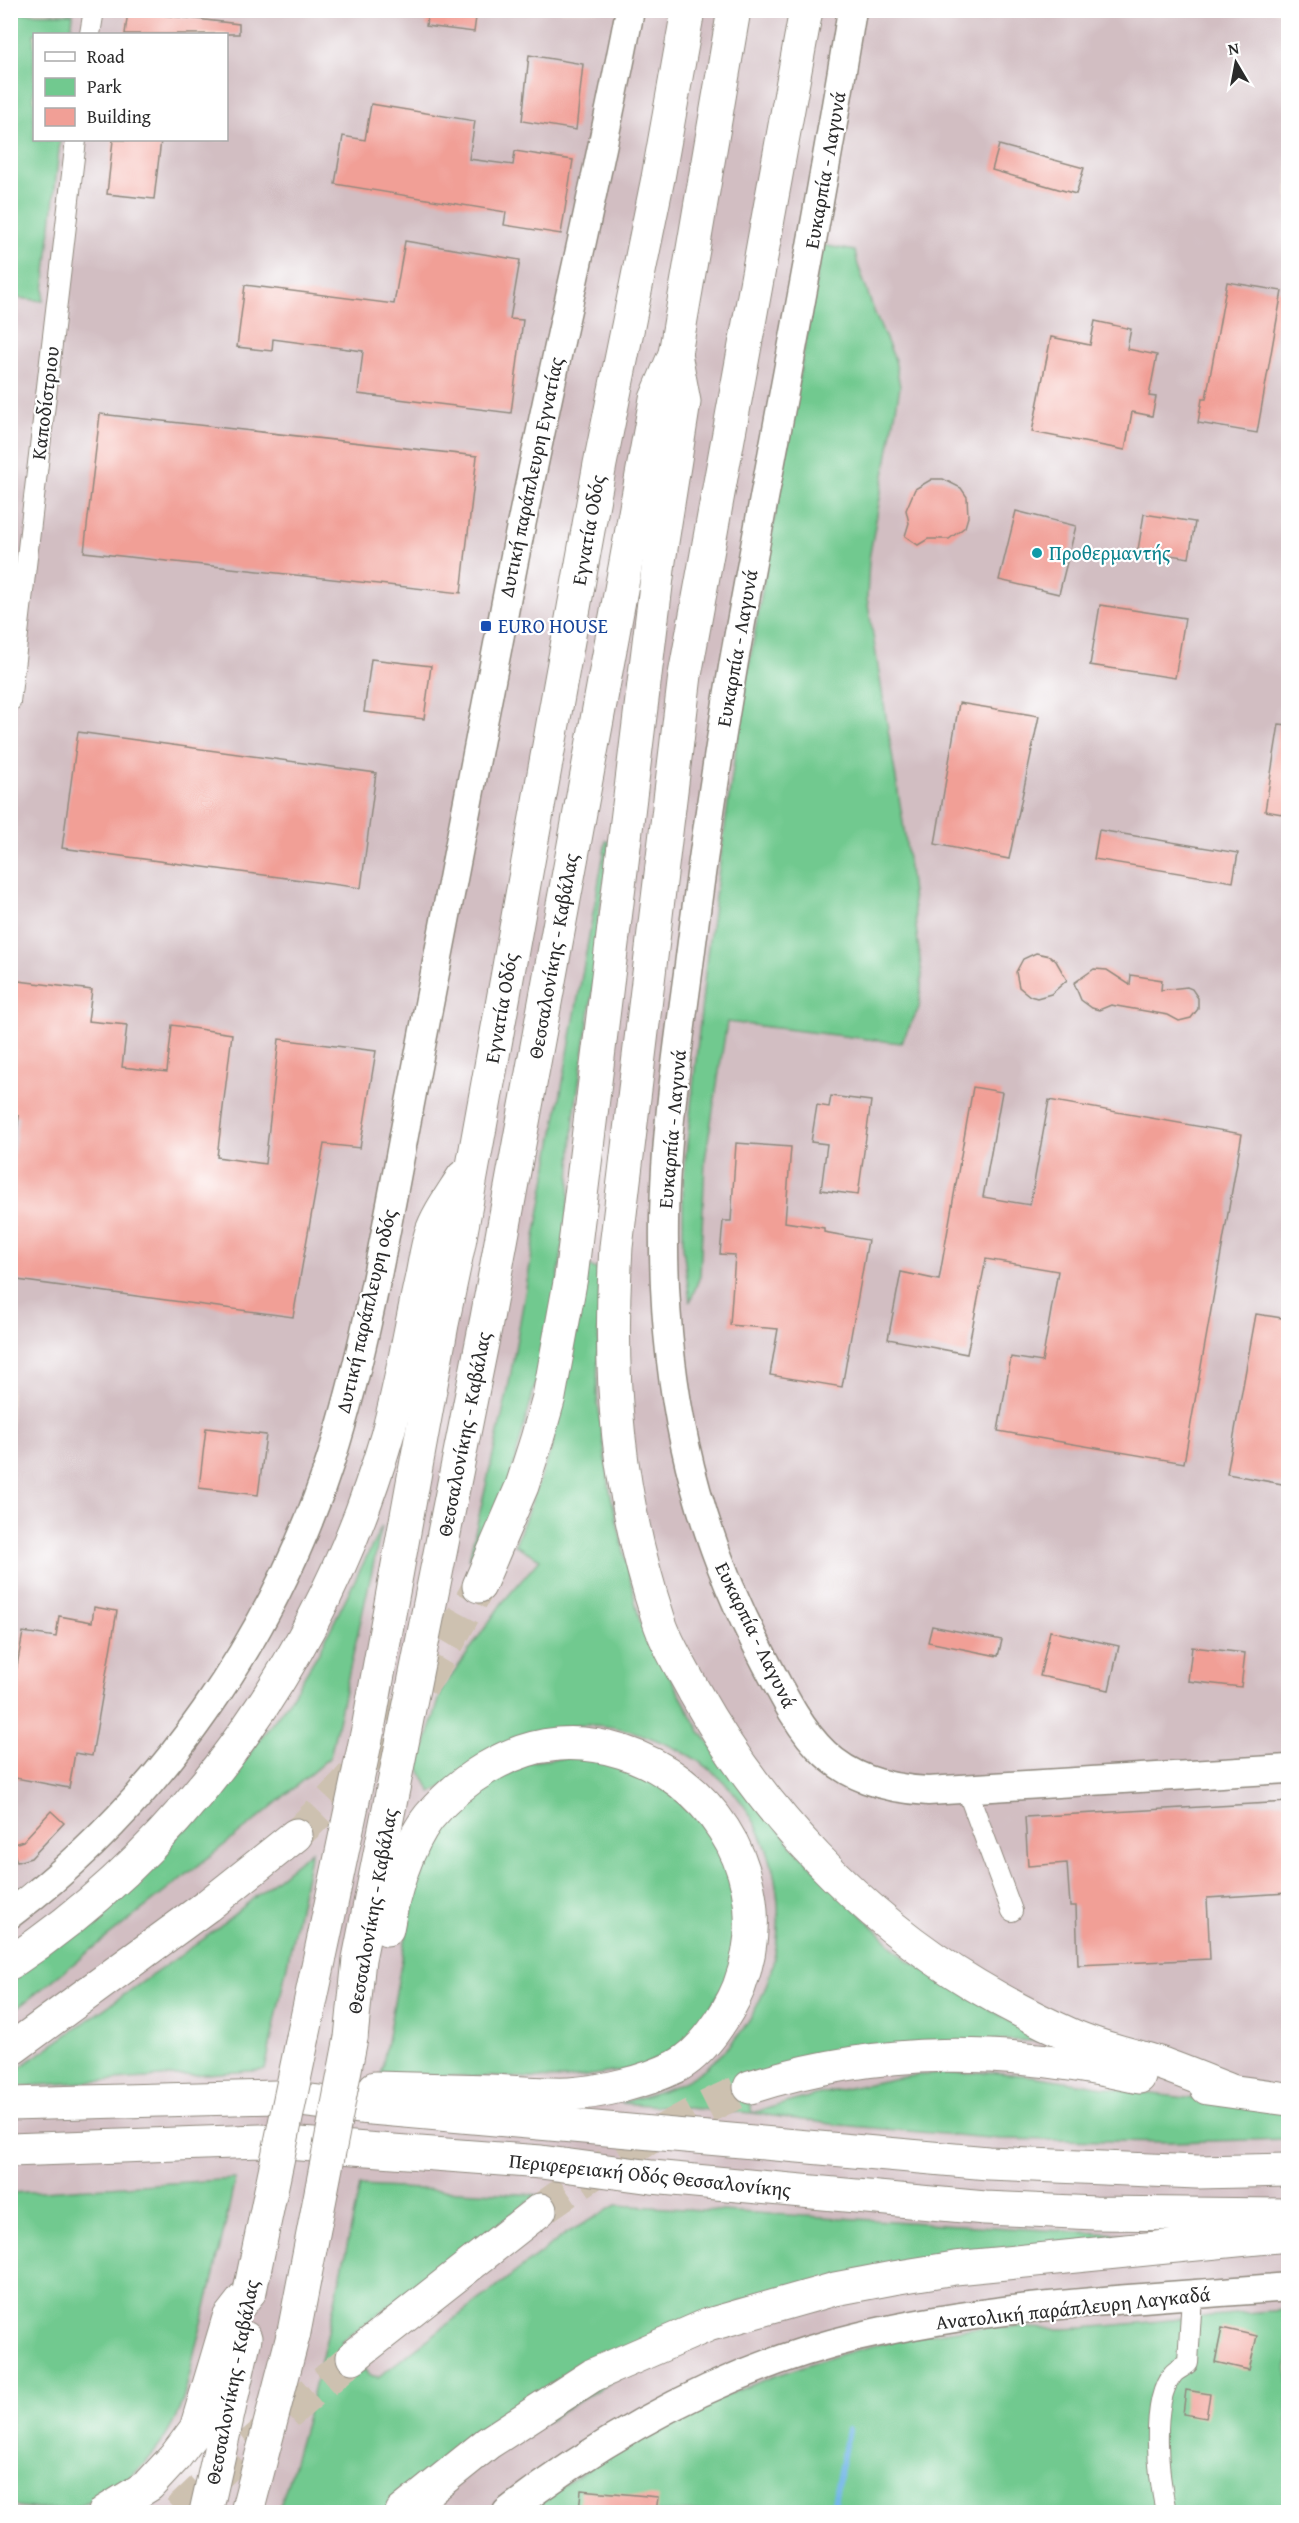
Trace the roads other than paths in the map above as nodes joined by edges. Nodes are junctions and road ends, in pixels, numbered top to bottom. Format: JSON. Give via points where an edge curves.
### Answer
{"nodes":[{"id":1,"x":94,"y":10,"type":"edge"},
{"id":2,"x":630,"y":10,"type":"edge"},
{"id":3,"x":687,"y":10,"type":"edge"},
{"id":4,"x":734,"y":10,"type":"edge"},
{"id":5,"x":806,"y":10,"type":"edge"},
{"id":6,"x":852,"y":10,"type":"edge"},
{"id":7,"x":90,"y":33,"type":"edge"},
{"id":8,"x":76,"y":141,"type":"edge"},
{"id":9,"x":675,"y":354,"type":"junction"},
{"id":10,"x":10,"y":702,"type":"edge"},
{"id":11,"x":420,"y":1052,"type":"joint"},
{"id":12,"x":474,"y":1157,"type":"junction"},
{"id":13,"x":479,"y":1586,"type":"tunnel mouth"},
{"id":14,"x":1288,"y":1769,"type":"edge"},
{"id":15,"x":967,"y":1790,"type":"junction"},
{"id":16,"x":296,"y":1835,"type":"tunnel mouth"},
{"id":17,"x":10,"y":1890,"type":"edge"},
{"id":18,"x":39,"y":1893,"type":"junction"},
{"id":19,"x":1012,"y":1911,"type":"dead end"},
{"id":20,"x":10,"y":1914,"type":"edge"},
{"id":21,"x":10,"y":1963,"type":"edge"},
{"id":22,"x":351,"y":2038,"type":"junction"},
{"id":23,"x":14,"y":2047,"type":"edge"},
{"id":24,"x":750,"y":2087,"type":"tunnel mouth"},
{"id":25,"x":1229,"y":2090,"type":"junction"},
{"id":26,"x":276,"y":2097,"type":"junction"},
{"id":27,"x":1288,"y":2099,"type":"edge"},
{"id":28,"x":10,"y":2104,"type":"edge"},
{"id":29,"x":10,"y":2150,"type":"edge"},
{"id":30,"x":541,"y":2163,"type":"junction"},
{"id":31,"x":10,"y":2170,"type":"edge"},
{"id":32,"x":1288,"y":2170,"type":"edge"},
{"id":33,"x":540,"y":2210,"type":"tunnel mouth"},
{"id":34,"x":1288,"y":2215,"type":"edge"},
{"id":35,"x":1288,"y":2235,"type":"edge"},
{"id":36,"x":1288,"y":2287,"type":"edge"},
{"id":37,"x":1192,"y":2295,"type":"junction"},
{"id":38,"x":239,"y":2321,"type":"junction"},
{"id":39,"x":353,"y":2357,"type":"tunnel mouth"},
{"id":40,"x":105,"y":2512,"type":"edge"},
{"id":41,"x":206,"y":2512,"type":"edge"},
{"id":42,"x":248,"y":2512,"type":"edge"},
{"id":43,"x":402,"y":2512,"type":"edge"},
{"id":44,"x":507,"y":2512,"type":"edge"},
{"id":45,"x":1166,"y":2512,"type":"edge"}],
"edges":[{"from":1,"to":7,"type":"street"},
{"from":2,"to":11,"type":"street","name":"Δυτική παράπλευρη Εγνατίας","via":[[527,488]]},
{"from":3,"to":12,"type":"highway","name":"Εγνατία Οδός"},
{"from":4,"to":9,"type":"highway"},
{"from":5,"to":25,"type":"highway","via":[[683,686],[616,1247],[613,1375],[622,1476],[660,1624],[681,1668],[759,1790],[849,1890],[936,1960],[985,1990],[1071,2035]]},
{"from":6,"to":15,"type":"street","name":"Ευκαρπία - Λαγυνά","via":[[710,807],[672,1090],[664,1223],[666,1295],[676,1401],[694,1485],[730,1590],[798,1722],[822,1752],[862,1777],[911,1790]]},
{"from":8,"to":10,"type":"street","name":"Καποδίστριου"},
{"from":9,"to":13,"type":"highway","via":[[684,402],[659,561],[570,1287],[537,1439],[518,1496]]},
{"from":9,"to":22,"type":"highway","name":"Θεσσαλονίκης - Καβάλας","via":[[656,399],[487,1318],[359,1959]]},
{"from":11,"to":18,"type":"street","name":"Δυτική παράπλευρη οδός","via":[[369,1312],[342,1422],[312,1511],[289,1564],[243,1649],[181,1743],[101,1836]]},
{"from":12,"to":21,"type":"highway","via":[[431,1232],[392,1419],[374,1480],[332,1581],[290,1659],[215,1772],[168,1829],[91,1902]]},
{"from":12,"to":38,"type":"highway","name":"Θεσσαλονίκης - Καβάλας","bridge":true,"via":[[368,1729],[250,2291]]},
{"from":14,"to":15,"type":"street","name":"Ευκαρπία - Λαγυνά"},
{"from":15,"to":19,"type":"street"},
{"from":16,"to":23,"type":"highway","via":[[215,1900]]},
{"from":17,"to":18,"type":"street"},
{"from":18,"to":20,"type":"street","name":"Δυτική παράπλευρη οδός"},
{"from":22,"to":26,"type":"highway","via":[[380,1969],[391,1906],[422,1829],[448,1796],[498,1762],[557,1744],[614,1749],[645,1760],[674,1777],[700,1798],[734,1845],[751,1906],[746,1968],[720,2022],[677,2067],[613,2088],[569,2094],[364,2087]]},
{"from":22,"to":42,"type":"highway","name":"Θεσσαλονίκης - Καβάλας","bridge":true,"via":[[294,2332]]},
{"from":24,"to":25,"type":"highway","via":[[842,2063],[973,2054],[1026,2058]]},
{"from":25,"to":27,"type":"highway"},
{"from":26,"to":28,"type":"highway","name":"Περιφερειακή Οδός Θεσσαλονίκης"},
{"from":26,"to":32,"type":"highway","name":"Περιφερειακή Οδός Θεσσαλονίκης","via":[[988,2163],[1197,2172]]},
{"from":29,"to":30,"type":"highway","name":"Περιφερειακή Οδός Θεσσαλονίκης","via":[[260,2141]]},
{"from":30,"to":31,"type":"highway","via":[[503,2174],[258,2161]]},
{"from":30,"to":34,"type":"highway","name":"Περιφερειακή Οδός Θεσσαλονίκης","via":[[985,2208]]},
{"from":33,"to":39,"type":"highway"},
{"from":35,"to":43,"type":"highway","via":[[966,2267],[893,2278],[835,2289],[708,2325],[593,2375],[488,2443]]},
{"from":36,"to":37,"type":"street","name":"Ανατολική παράπλευρη Λαγκαδά"},
{"from":37,"to":44,"type":"street","name":"Ανατολική παράπλευρη Λαγκαδά","via":[[981,2314],[904,2326],[804,2351],[724,2382],[635,2426]]},
{"from":37,"to":45,"type":"street","via":[[1188,2363],[1173,2374],[1164,2393],[1157,2437]]},
{"from":38,"to":40,"type":"highway","via":[[196,2429],[149,2485]]},
{"from":38,"to":41,"type":"highway","name":"Θεσσαλονίκης - Καβάλας"}]}
